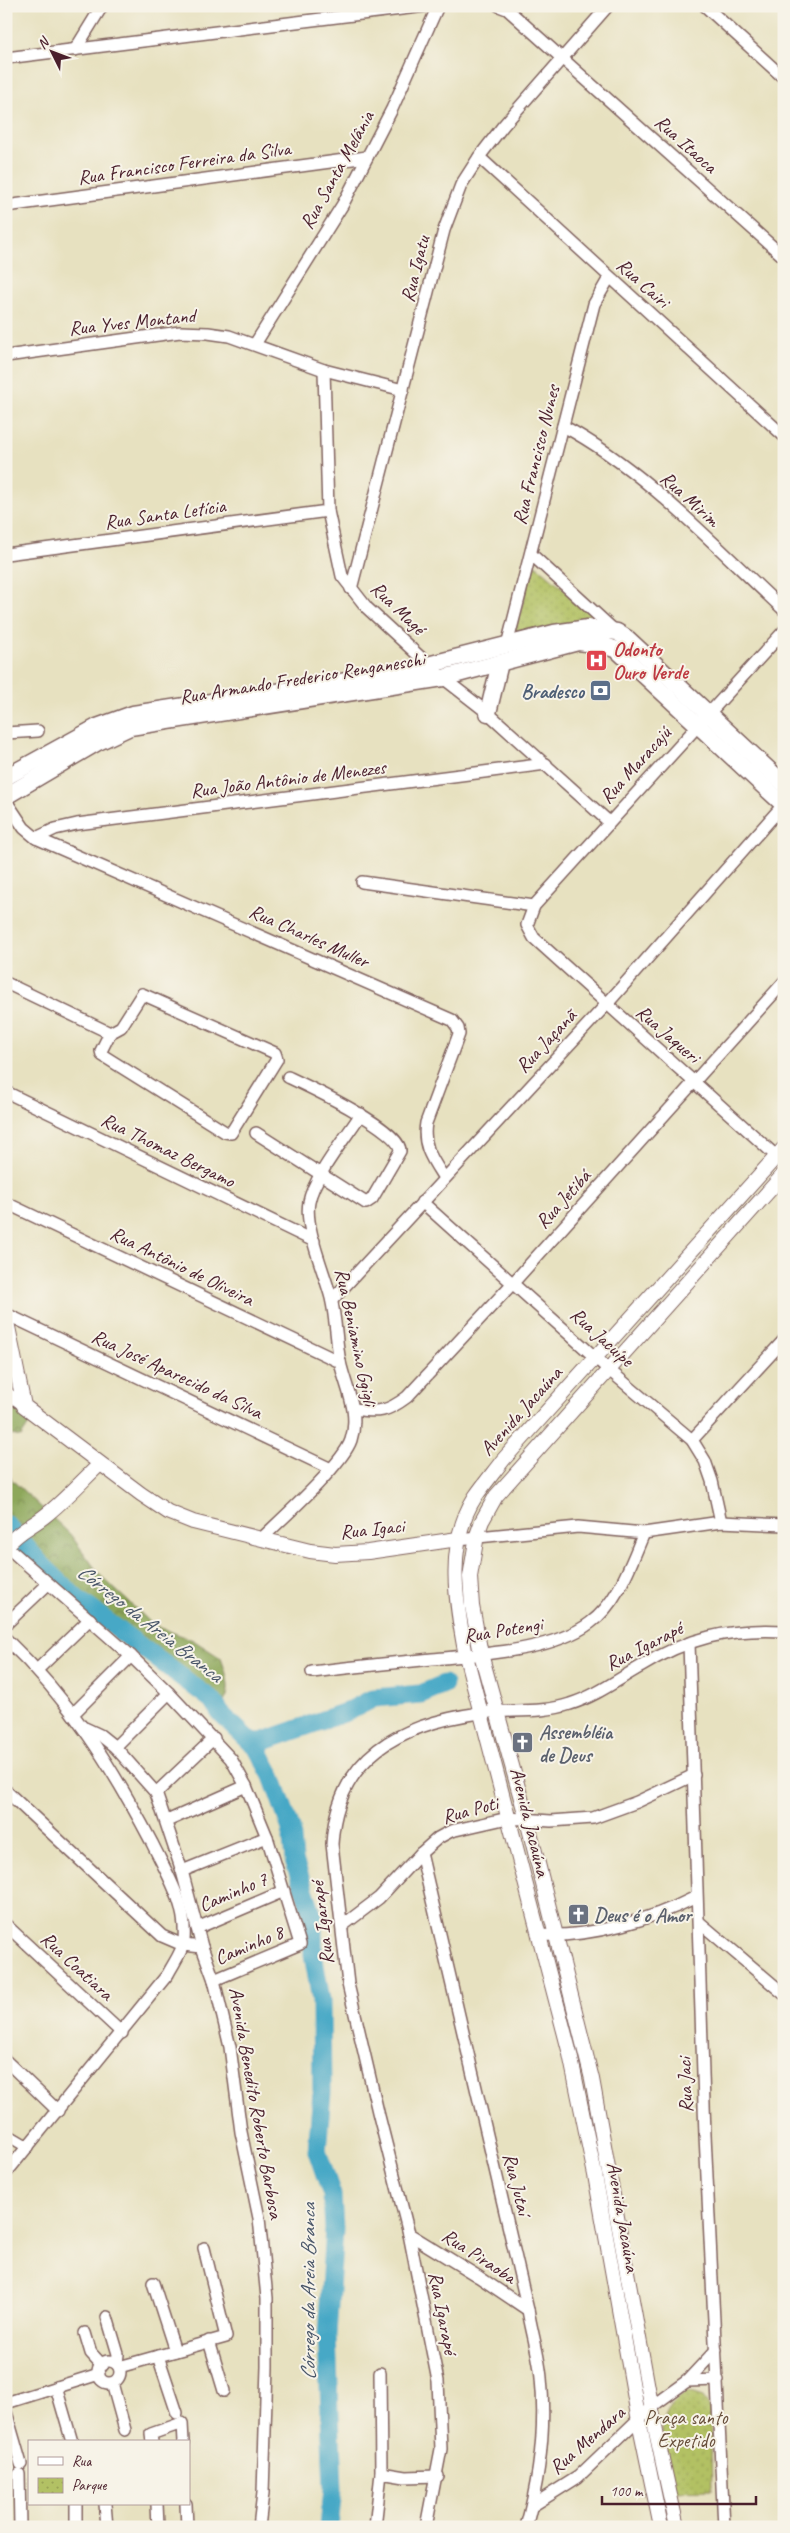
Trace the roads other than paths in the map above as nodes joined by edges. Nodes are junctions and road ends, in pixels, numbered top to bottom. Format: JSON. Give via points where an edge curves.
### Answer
{"nodes":[{"id":1,"x":102,"y":6,"type":"edge"},
{"id":2,"x":426,"y":6,"type":"edge"},
{"id":3,"x":438,"y":6,"type":"edge"},
{"id":4,"x":499,"y":6,"type":"edge"},
{"id":5,"x":608,"y":6,"type":"edge"},
{"id":6,"x":705,"y":6,"type":"edge"},
{"id":7,"x":75,"y":50,"type":"junction"},
{"id":8,"x":6,"y":58,"type":"edge"},
{"id":9,"x":562,"y":58,"type":"junction"},
{"id":10,"x":784,"y":78,"type":"edge"},
{"id":11,"x":367,"y":156,"type":"junction"},
{"id":12,"x":479,"y":157,"type":"junction"},
{"id":13,"x":6,"y":206,"type":"edge"},
{"id":14,"x":784,"y":257,"type":"edge"},
{"id":15,"x":609,"y":278,"type":"junction"},
{"id":16,"x":255,"y":344,"type":"junction"},
{"id":17,"x":6,"y":356,"type":"edge"},
{"id":18,"x":324,"y":370,"type":"junction"},
{"id":19,"x":402,"y":390,"type":"junction"},
{"id":20,"x":563,"y":426,"type":"junction"},
{"id":21,"x":784,"y":436,"type":"edge"},
{"id":22,"x":328,"y":512,"type":"junction"},
{"id":23,"x":6,"y":554,"type":"edge"},
{"id":24,"x":531,"y":554,"type":"junction"},
{"id":25,"x":351,"y":589,"type":"junction"},
{"id":26,"x":784,"y":610,"type":"edge"},
{"id":27,"x":784,"y":631,"type":"edge"},
{"id":28,"x":617,"y":632,"type":"junction"},
{"id":29,"x":507,"y":645,"type":"junction"},
{"id":30,"x":500,"y":663,"type":"junction"},
{"id":31,"x":432,"y":666,"type":"junction"},
{"id":32,"x":443,"y":678,"type":"junction"},
{"id":33,"x":488,"y":713,"type":"junction"},
{"id":34,"x":703,"y":718,"type":"junction"},
{"id":35,"x":38,"y":731,"type":"dead end"},
{"id":36,"x":6,"y":733,"type":"edge"},
{"id":37,"x":546,"y":764,"type":"junction"},
{"id":38,"x":6,"y":777,"type":"edge"},
{"id":39,"x":784,"y":784,"type":"edge"},
{"id":40,"x":6,"y":796,"type":"edge"},
{"id":41,"x":6,"y":801,"type":"edge"},
{"id":42,"x":784,"y":804,"type":"edge"},
{"id":43,"x":609,"y":822,"type":"junction"},
{"id":44,"x":36,"y":838,"type":"junction"},
{"id":45,"x":362,"y":882,"type":"dead end"},
{"id":46,"x":534,"y":906,"type":"junction"},
{"id":47,"x":528,"y":931,"type":"joint"},
{"id":48,"x":784,"y":982,"type":"edge"},
{"id":49,"x":6,"y":983,"type":"edge"},
{"id":50,"x":606,"y":1005,"type":"junction"},
{"id":51,"x":110,"y":1033,"type":"junction"},
{"id":52,"x":288,"y":1077,"type":"dead end"},
{"id":53,"x":694,"y":1081,"type":"junction"},
{"id":54,"x":6,"y":1092,"type":"edge"},
{"id":55,"x":361,"y":1114,"type":"junction"},
{"id":56,"x":256,"y":1134,"type":"dead end"},
{"id":57,"x":781,"y":1156,"type":"edge"},
{"id":58,"x":784,"y":1174,"type":"edge"},
{"id":59,"x":320,"y":1176,"type":"junction"},
{"id":60,"x":444,"y":1178,"type":"junction"},
{"id":61,"x":422,"y":1202,"type":"junction"},
{"id":62,"x":6,"y":1203,"type":"edge"},
{"id":63,"x":314,"y":1241,"type":"junction"},
{"id":64,"x":512,"y":1284,"type":"junction"},
{"id":65,"x":332,"y":1300,"type":"junction"},
{"id":66,"x":6,"y":1315,"type":"edge"},
{"id":67,"x":784,"y":1340,"type":"edge"},
{"id":68,"x":596,"y":1358,"type":"junction"},
{"id":69,"x":340,"y":1362,"type":"junction"},
{"id":70,"x":608,"y":1369,"type":"junction"},
{"id":71,"x":6,"y":1392,"type":"edge"},
{"id":72,"x":24,"y":1406,"type":"junction"},
{"id":73,"x":354,"y":1409,"type":"junction"},
{"id":74,"x":692,"y":1440,"type":"junction"},
{"id":75,"x":100,"y":1464,"type":"junction"},
{"id":76,"x":331,"y":1469,"type":"junction"},
{"id":77,"x":721,"y":1522,"type":"junction"},
{"id":78,"x":782,"y":1523,"type":"edge"},
{"id":79,"x":644,"y":1532,"type":"junction"},
{"id":80,"x":477,"y":1536,"type":"junction"},
{"id":81,"x":262,"y":1538,"type":"junction"},
{"id":82,"x":458,"y":1539,"type":"junction"},
{"id":83,"x":7,"y":1545,"type":"edge"},
{"id":84,"x":48,"y":1584,"type":"junction"},
{"id":85,"x":90,"y":1619,"type":"junction"},
{"id":86,"x":6,"y":1624,"type":"edge"},
{"id":87,"x":784,"y":1631,"type":"edge"},
{"id":88,"x":6,"y":1639,"type":"edge"},
{"id":89,"x":689,"y":1643,"type":"junction"},
{"id":90,"x":481,"y":1654,"type":"junction"},
{"id":91,"x":131,"y":1656,"type":"junction"},
{"id":92,"x":466,"y":1656,"type":"junction"},
{"id":93,"x":37,"y":1670,"type":"junction"},
{"id":94,"x":312,"y":1672,"type":"dead end"},
{"id":95,"x":169,"y":1692,"type":"junction"},
{"id":96,"x":497,"y":1712,"type":"junction"},
{"id":97,"x":481,"y":1713,"type":"junction"},
{"id":98,"x":73,"y":1714,"type":"junction"},
{"id":99,"x":85,"y":1728,"type":"junction"},
{"id":100,"x":214,"y":1738,"type":"junction"},
{"id":101,"x":115,"y":1747,"type":"junction"},
{"id":102,"x":694,"y":1776,"type":"junction"},
{"id":103,"x":246,"y":1786,"type":"junction"},
{"id":104,"x":6,"y":1791,"type":"edge"},
{"id":105,"x":156,"y":1793,"type":"junction"},
{"id":106,"x":508,"y":1818,"type":"junction"},
{"id":107,"x":527,"y":1820,"type":"junction"},
{"id":108,"x":167,"y":1821,"type":"junction"},
{"id":109,"x":267,"y":1837,"type":"junction"},
{"id":110,"x":421,"y":1853,"type":"junction"},
{"id":111,"x":182,"y":1871,"type":"junction"},
{"id":112,"x":284,"y":1891,"type":"junction"},
{"id":113,"x":696,"y":1897,"type":"junction"},
{"id":114,"x":699,"y":1922,"type":"junction"},
{"id":115,"x":6,"y":1925,"type":"edge"},
{"id":116,"x":342,"y":1926,"type":"junction"},
{"id":117,"x":197,"y":1928,"type":"junction"},
{"id":118,"x":538,"y":1935,"type":"junction"},
{"id":119,"x":556,"y":1936,"type":"junction"},
{"id":120,"x":183,"y":1945,"type":"junction"},
{"id":121,"x":202,"y":1946,"type":"junction"},
{"id":122,"x":214,"y":1980,"type":"junction"},
{"id":123,"x":784,"y":1994,"type":"edge"},
{"id":124,"x":122,"y":2033,"type":"junction"},
{"id":125,"x":6,"y":2061,"type":"edge"},
{"id":126,"x":58,"y":2111,"type":"junction"},
{"id":127,"x":6,"y":2134,"type":"edge"},
{"id":128,"x":28,"y":2147,"type":"junction"},
{"id":129,"x":6,"y":2173,"type":"edge"},
{"id":130,"x":410,"y":2234,"type":"junction"},
{"id":131,"x":204,"y":2248,"type":"dead end"},
{"id":132,"x":153,"y":2283,"type":"dead end"},
{"id":133,"x":528,"y":2310,"type":"junction"},
{"id":134,"x":107,"y":2317,"type":"dead end"},
{"id":135,"x":85,"y":2333,"type":"dead end"},
{"id":136,"x":209,"y":2341,"type":"junction"},
{"id":137,"x":716,"y":2350,"type":"junction"},
{"id":138,"x":175,"y":2351,"type":"junction"},
{"id":139,"x":158,"y":2356,"type":"junction"},
{"id":140,"x":118,"y":2365,"type":"junction"},
{"id":141,"x":100,"y":2370,"type":"junction"},
{"id":142,"x":380,"y":2373,"type":"dead end"},
{"id":143,"x":718,"y":2380,"type":"junction"},
{"id":144,"x":687,"y":2381,"type":"junction"},
{"id":145,"x":112,"y":2383,"type":"junction"},
{"id":146,"x":56,"y":2388,"type":"junction"},
{"id":147,"x":224,"y":2390,"type":"dead end"},
{"id":148,"x":6,"y":2403,"type":"edge"},
{"id":149,"x":651,"y":2407,"type":"junction"},
{"id":150,"x":6,"y":2412,"type":"edge"},
{"id":151,"x":177,"y":2413,"type":"dead end"},
{"id":152,"x":639,"y":2420,"type":"junction"},
{"id":153,"x":125,"y":2430,"type":"dead end"},
{"id":154,"x":71,"y":2440,"type":"edge"},
{"id":155,"x":152,"y":2440,"type":"edge"},
{"id":156,"x":183,"y":2440,"type":"edge"},
{"id":157,"x":381,"y":2473,"type":"junction"},
{"id":158,"x":438,"y":2476,"type":"junction"},
{"id":159,"x":76,"y":2506,"type":"edge"},
{"id":160,"x":105,"y":2506,"type":"edge"},
{"id":161,"x":157,"y":2506,"type":"edge"},
{"id":162,"x":186,"y":2506,"type":"edge"},
{"id":163,"x":532,"y":2506,"type":"junction"},
{"id":164,"x":20,"y":2527,"type":"edge"},
{"id":165,"x":76,"y":2527,"type":"edge"},
{"id":166,"x":107,"y":2527,"type":"edge"},
{"id":167,"x":158,"y":2527,"type":"edge"},
{"id":168,"x":187,"y":2527,"type":"edge"},
{"id":169,"x":259,"y":2527,"type":"edge"},
{"id":170,"x":374,"y":2527,"type":"edge"},
{"id":171,"x":426,"y":2527,"type":"edge"},
{"id":172,"x":526,"y":2527,"type":"edge"},
{"id":173,"x":661,"y":2527,"type":"edge"},
{"id":174,"x":677,"y":2527,"type":"edge"},
{"id":175,"x":724,"y":2527,"type":"edge"}],
"edges":[{"from":1,"to":7,"type":"street"},
{"from":2,"to":7,"type":"street"},
{"from":3,"to":11,"type":"street","name":"Rua Santa Melânia","via":[[392,110]]},
{"from":4,"to":9,"type":"street","name":"Rua Itaoca","via":[[507,9]]},
{"from":5,"to":9,"type":"street","name":"Rua Igatu"},
{"from":6,"to":10,"type":"street"},
{"from":7,"to":8,"type":"street"},
{"from":9,"to":12,"type":"street","name":"Rua Igatu"},
{"from":9,"to":14,"type":"street","name":"Rua Itaoca"},
{"from":11,"to":13,"type":"street","name":"Rua Francisco Ferreira da Silva"},
{"from":11,"to":16,"type":"street","name":"Rua Santa Melânia","via":[[343,204]]},
{"from":12,"to":15,"type":"street","name":"Rua Cairi"},
{"from":12,"to":19,"type":"street","name":"Rua Igatu","via":[[461,185],[444,230]]},
{"from":15,"to":20,"type":"street","name":"Rua Francisco Nunes","via":[[594,304]]},
{"from":15,"to":21,"type":"street","name":"Rua Cairi"},
{"from":16,"to":17,"type":"street","name":"Rua Yves Montand","via":[[229,336],[180,332]]},
{"from":16,"to":18,"type":"street","name":"Rua Yves Montand"},
{"from":18,"to":19,"type":"street","name":"Rua Yves Montand"},
{"from":18,"to":22,"type":"street","name":"Rua Magé"},
{"from":19,"to":25,"type":"street","name":"Rua Igatu"},
{"from":20,"to":24,"type":"street","name":"Rua Francisco Nunes"},
{"from":20,"to":26,"type":"street","name":"Rua Mirim","via":[[590,440],[622,464]]},
{"from":22,"to":23,"type":"street","name":"Rua Santa Letícia"},
{"from":22,"to":25,"type":"street","name":"Rua Magé","via":[[338,563]]},
{"from":24,"to":28,"type":"street"},
{"from":24,"to":29,"type":"street","name":"Rua Francisco Nunes"},
{"from":25,"to":31,"type":"street","name":"Rua Magé","via":[[367,608]]},
{"from":27,"to":34,"type":"street","name":"Rua Maracajú"},
{"from":28,"to":29,"type":"main road","name":"Rua Armando Frederico Renganeschi","via":[[588,628]]},
{"from":28,"to":34,"type":"main road","via":[[628,639]]},
{"from":29,"to":31,"type":"main road","name":"Rua Armando Frederico Renganeschi"},
{"from":30,"to":32,"type":"main road","name":"Rua Armando Frederico Renganeschi"},
{"from":30,"to":33,"type":"main road"},
{"from":30,"to":34,"type":"main road","name":"Rua Armando Frederico Renganeschi","via":[[578,642],[603,644],[617,650]]},
{"from":31,"to":32,"type":"street","name":"Rua Magé"},
{"from":31,"to":38,"type":"main road","name":"Rua Armando Frederico Renganeschi","via":[[133,714],[97,727]]},
{"from":32,"to":33,"type":"street","name":"Rua Magé"},
{"from":32,"to":40,"type":"main road","name":"Rua Armando Frederico Renganeschi","via":[[130,727],[96,742]]},
{"from":33,"to":37,"type":"street","name":"Rua Magé"},
{"from":34,"to":39,"type":"main road"},
{"from":34,"to":42,"type":"main road"},
{"from":34,"to":43,"type":"street","name":"Rua Maracajú"},
{"from":35,"to":36,"type":"street"},
{"from":37,"to":43,"type":"street","name":"Rua Magé"},
{"from":37,"to":44,"type":"street","name":"Rua João Antônio de Menezes","via":[[77,824]]},
{"from":41,"to":44,"type":"street","name":"Rua Charles Muller","via":[[24,828]]},
{"from":42,"to":50,"type":"street","name":"Rua Jaçanã"},
{"from":43,"to":46,"type":"street","name":"Rua Maracajú"},
{"from":44,"to":60,"type":"street","name":"Rua Charles Muller","via":[[452,1020],[459,1034],[424,1135],[428,1152]]},
{"from":45,"to":46,"type":"street"},
{"from":46,"to":47,"type":"street","name":"Rua Maracajú","via":[[528,919]]},
{"from":47,"to":50,"type":"street","name":"Rua Jaqueri"},
{"from":48,"to":53,"type":"street","name":"Rua Jetibá"},
{"from":49,"to":51,"type":"street"},
{"from":50,"to":53,"type":"street","name":"Rua Jaqueri"},
{"from":50,"to":60,"type":"street","name":"Rua Jaçanã"},
{"from":51,"to":51,"type":"street","via":[[121,1027],[145,994],[271,1049],[277,1059],[229,1134],[103,1057],[101,1051]]},
{"from":52,"to":55,"type":"street"},
{"from":53,"to":57,"type":"street","name":"Rua Jaqueri"},
{"from":53,"to":64,"type":"street","name":"Rua Jetibá"},
{"from":54,"to":63,"type":"street","name":"Rua Thomaz Bergamo"},
{"from":55,"to":59,"type":"street"},
{"from":55,"to":59,"type":"street","via":[[398,1142],[400,1148],[372,1199],[362,1202]]},
{"from":56,"to":59,"type":"street"},
{"from":57,"to":68,"type":"street","name":"Avenida Jacaúna"},
{"from":58,"to":70,"type":"street","name":"Avenida Jacaúna"},
{"from":59,"to":63,"type":"street","name":"Rua Beniamino Ggigli","via":[[308,1209]]},
{"from":60,"to":61,"type":"street","name":"Rua Jaçanã"},
{"from":61,"to":64,"type":"street","name":"Rua Jacuípe"},
{"from":61,"to":65,"type":"street","name":"Rua Jaçanã"},
{"from":62,"to":69,"type":"street","name":"Rua Antônio de Oliveira"},
{"from":63,"to":65,"type":"street","name":"Rua Beniamino Ggigli"},
{"from":64,"to":68,"type":"street","name":"Rua Jacuípe"},
{"from":64,"to":73,"type":"street","name":"Rua Jetibá","via":[[407,1397],[391,1409],[375,1412]]},
{"from":65,"to":69,"type":"street","name":"Rua Beniamino Ggigli"},
{"from":66,"to":72,"type":"street"},
{"from":66,"to":76,"type":"street","name":"Rua José Aparecido da Silva"},
{"from":67,"to":74,"type":"street"},
{"from":68,"to":70,"type":"street","name":"Rua Jacuípe"},
{"from":68,"to":82,"type":"street","name":"Avenida Jacaúna","via":[[503,1460],[474,1499]]},
{"from":69,"to":73,"type":"street","name":"Rua Beniamino Ggigli"},
{"from":70,"to":74,"type":"street","name":"Rua Jacuípe"},
{"from":70,"to":80,"type":"street","name":"Avenida Jacaúna","via":[[496,1496]]},
{"from":71,"to":72,"type":"street","name":"Rua Igaci"},
{"from":72,"to":75,"type":"street","name":"Rua Igaci"},
{"from":73,"to":76,"type":"street","name":"Rua Beniamino Ggigli","via":[[351,1441]]},
{"from":74,"to":77,"type":"street","name":"Rua Jacuípe","via":[[705,1461]]},
{"from":75,"to":81,"type":"street","name":"Rua Igaci","via":[[168,1512],[193,1522]]},
{"from":75,"to":83,"type":"street","via":[[44,1517],[23,1529]]},
{"from":76,"to":81,"type":"street","name":"Rua Beniamino Ggigli"},
{"from":77,"to":78,"type":"street","name":"Rua Igaci"},
{"from":77,"to":79,"type":"street","name":"Rua Igaci"},
{"from":79,"to":80,"type":"street","name":"Rua Igaci","via":[[578,1527]]},
{"from":79,"to":90,"type":"street","name":"Rua Potengi","via":[[613,1597],[591,1623],[556,1640]]},
{"from":80,"to":82,"type":"street","name":"Rua Igaci"},
{"from":80,"to":90,"type":"street","name":"Avenida Jacaúna","via":[[470,1577]]},
{"from":81,"to":82,"type":"street","name":"Rua Igaci","via":[[334,1554]]},
{"from":82,"to":92,"type":"street","name":"Avenida Jacaúna","via":[[457,1612]]},
{"from":83,"to":84,"type":"street"},
{"from":84,"to":85,"type":"street"},
{"from":84,"to":86,"type":"street"},
{"from":85,"to":91,"type":"street"},
{"from":85,"to":93,"type":"street"},
{"from":87,"to":89,"type":"street","name":"Rua Igarapé","via":[[735,1631]]},
{"from":88,"to":93,"type":"street","name":"Avenida Benedito Roberto Barbosa"},
{"from":89,"to":96,"type":"street","name":"Rua Igarapé","via":[[662,1654],[592,1696],[568,1705]]},
{"from":89,"to":102,"type":"street","name":"Rua Jaci"},
{"from":90,"to":92,"type":"street","name":"Rua Potengi"},
{"from":90,"to":96,"type":"street","name":"Avenida Jacaúna"},
{"from":91,"to":95,"type":"street"},
{"from":91,"to":98,"type":"street"},
{"from":92,"to":94,"type":"street","name":"Rua Potengi"},
{"from":92,"to":97,"type":"street","name":"Avenida Jacaúna"},
{"from":93,"to":98,"type":"street","name":"Avenida Benedito Roberto Barbosa"},
{"from":95,"to":100,"type":"street"},
{"from":95,"to":101,"type":"street"},
{"from":96,"to":97,"type":"street","name":"Rua Igarapé"},
{"from":96,"to":107,"type":"street","name":"Avenida Jacaúna"},
{"from":97,"to":106,"type":"street","name":"Avenida Jacaúna"},
{"from":97,"to":116,"type":"street","name":"Rua Igarapé","via":[[436,1721],[410,1731],[386,1743],[351,1777],[338,1802],[332,1844]]},
{"from":98,"to":99,"type":"street","name":"Avenida Benedito Roberto Barbosa"},
{"from":99,"to":101,"type":"street","name":"Avenida Benedito Roberto Barbosa"},
{"from":99,"to":120,"type":"street","name":"Avenida Benedito Roberto Barbosa","via":[[136,1811],[173,1885],[183,1913]]},
{"from":100,"to":103,"type":"street"},
{"from":100,"to":105,"type":"street"},
{"from":101,"to":105,"type":"street","name":"Avenida Benedito Roberto Barbosa"},
{"from":102,"to":107,"type":"street","name":"Rua Poti","via":[[593,1818]]},
{"from":102,"to":113,"type":"street","name":"Rua Jaci"},
{"from":103,"to":108,"type":"street"},
{"from":103,"to":109,"type":"street"},
{"from":104,"to":120,"type":"street","via":[[162,1936]]},
{"from":105,"to":108,"type":"street","name":"Avenida Benedito Roberto Barbosa"},
{"from":106,"to":107,"type":"street","name":"Rua Poti"},
{"from":106,"to":110,"type":"street","name":"Rua Poti","via":[[452,1832],[438,1838]]},
{"from":106,"to":118,"type":"street","name":"Avenida Jacaúna"},
{"from":107,"to":119,"type":"street","name":"Avenida Jacaúna"},
{"from":108,"to":111,"type":"street","name":"Avenida Benedito Roberto Barbosa"},
{"from":109,"to":111,"type":"street"},
{"from":109,"to":112,"type":"street"},
{"from":110,"to":116,"type":"street","name":"Rua Poti","via":[[379,1898]]},
{"from":110,"to":133,"type":"street","name":"Rua Jutaí"},
{"from":111,"to":117,"type":"street","name":"Avenida Benedito Roberto Barbosa"},
{"from":112,"to":117,"type":"street","name":"Caminho 7"},
{"from":112,"to":122,"type":"street","name":"Caminho 8","via":[[300,1944]]},
{"from":113,"to":114,"type":"street","name":"Rua Jaci"},
{"from":113,"to":119,"type":"street","via":[[654,1916]]},
{"from":114,"to":123,"type":"street"},
{"from":114,"to":137,"type":"street","name":"Rua Jaci"},
{"from":115,"to":124,"type":"street","name":"Rua Coatiara"},
{"from":116,"to":130,"type":"street","name":"Rua Igarapé","via":[[348,1984]]},
{"from":117,"to":121,"type":"street","name":"Avenida Benedito Roberto Barbosa"},
{"from":118,"to":119,"type":"street"},
{"from":118,"to":152,"type":"street","name":"Avenida Jacaúna","via":[[570,2054],[596,2175]]},
{"from":119,"to":149,"type":"street","name":"Avenida Jacaúna","via":[[592,2079]]},
{"from":120,"to":121,"type":"street"},
{"from":120,"to":124,"type":"street","name":"Avenida Benedito Roberto Barbosa","via":[[168,1974]]},
{"from":121,"to":122,"type":"street","name":"Avenida Benedito Roberto Barbosa"},
{"from":122,"to":169,"type":"street","name":"Avenida Benedito Roberto Barbosa","via":[[230,2047],[241,2132],[259,2218],[266,2298],[267,2376]]},
{"from":124,"to":126,"type":"street","name":"Avenida Benedito Roberto Barbosa"},
{"from":125,"to":126,"type":"street"},
{"from":126,"to":128,"type":"street","name":"Avenida Benedito Roberto Barbosa"},
{"from":127,"to":128,"type":"street"},
{"from":128,"to":129,"type":"street","name":"Avenida Benedito Roberto Barbosa"},
{"from":130,"to":133,"type":"street","name":"Rua Piraoba"},
{"from":130,"to":158,"type":"street","name":"Rua Igarapé","via":[[438,2381],[442,2425]]},
{"from":131,"to":136,"type":"street","via":[[226,2337]]},
{"from":132,"to":138,"type":"street"},
{"from":133,"to":163,"type":"street","name":"Rua Jutaí","via":[[541,2378],[542,2411]]},
{"from":134,"to":140,"type":"street"},
{"from":135,"to":141,"type":"street"},
{"from":136,"to":138,"type":"street"},
{"from":136,"to":147,"type":"street"},
{"from":137,"to":143,"type":"street","name":"Rua Jaci"},
{"from":137,"to":144,"type":"street","name":"Rua Mendara"},
{"from":138,"to":139,"type":"street"},
{"from":139,"to":140,"type":"street"},
{"from":139,"to":151,"type":"street"},
{"from":140,"to":141,"type":"street","via":[[107,2362]]},
{"from":140,"to":145,"type":"street","via":[[120,2374]]},
{"from":141,"to":145,"type":"street","via":[[105,2382]]},
{"from":141,"to":146,"type":"street"},
{"from":142,"to":157,"type":"street"},
{"from":143,"to":144,"type":"street"},
{"from":143,"to":175,"type":"street","name":"Rua Jaci"},
{"from":144,"to":149,"type":"street","name":"Rua Mendara"},
{"from":145,"to":153,"type":"street"},
{"from":146,"to":148,"type":"street"},
{"from":146,"to":154,"type":"street"},
{"from":149,"to":152,"type":"street","name":"Rua Mendara"},
{"from":149,"to":174,"type":"street","name":"Avenida Jacaúna"},
{"from":150,"to":164,"type":"street","via":[[20,2469]]},
{"from":152,"to":163,"type":"street","name":"Rua Mendara","via":[[578,2476]]},
{"from":152,"to":173,"type":"street","name":"Avenida Jacaúna"},
{"from":155,"to":156,"type":"street","via":[[151,2434],[182,2423]]},
{"from":157,"to":158,"type":"street","via":[[405,2477]]},
{"from":157,"to":170,"type":"street"},
{"from":158,"to":171,"type":"street","name":"Rua Igarapé"},
{"from":159,"to":165,"type":"street"},
{"from":160,"to":166,"type":"street"},
{"from":161,"to":167,"type":"street"},
{"from":162,"to":168,"type":"street"},
{"from":163,"to":172,"type":"street","name":"Rua Jutaí"}]}
